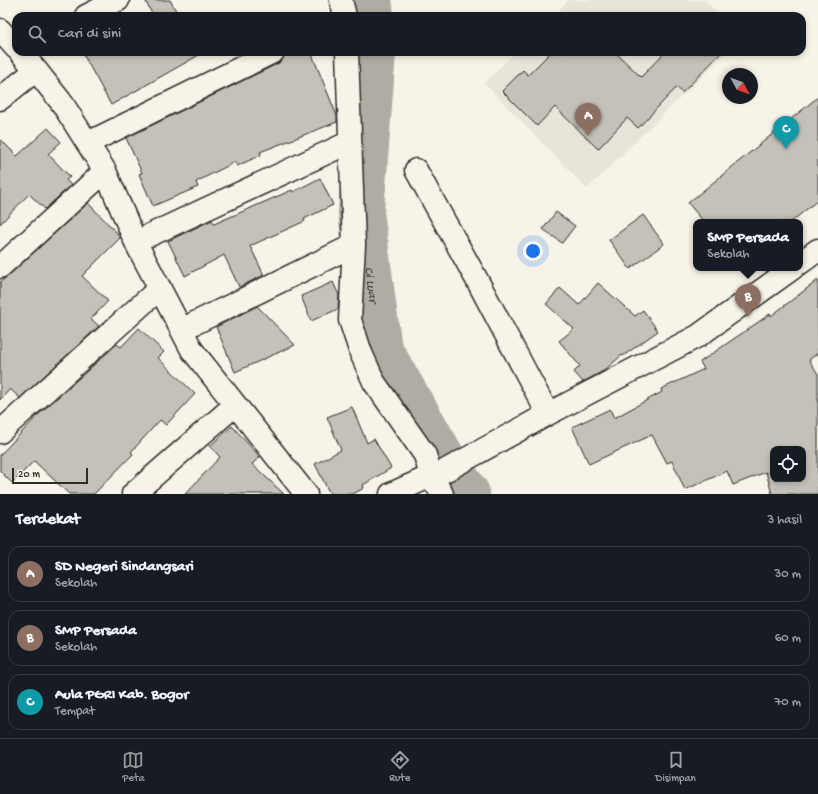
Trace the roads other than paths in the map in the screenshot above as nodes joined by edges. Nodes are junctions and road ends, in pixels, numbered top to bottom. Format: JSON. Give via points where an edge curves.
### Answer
{"nodes":[{"id":1,"x":118,"y":0,"type":"edge"},
{"id":2,"x":341,"y":0,"type":"edge"},
{"id":3,"x":94,"y":12,"type":"edge"},
{"id":4,"x":344,"y":12,"type":"edge"},
{"id":5,"x":0,"y":30,"type":"edge"},
{"id":6,"x":12,"y":44,"type":"edge"},
{"id":7,"x":24,"y":56,"type":"edge"},
{"id":8,"x":265,"y":56,"type":"edge"},
{"id":9,"x":346,"y":56,"type":"edge"},
{"id":10,"x":36,"y":70,"type":"junction"},
{"id":11,"x":0,"y":99,"type":"edge"},
{"id":12,"x":94,"y":140,"type":"dead end"},
{"id":13,"x":350,"y":142,"type":"junction"},
{"id":14,"x":416,"y":170,"type":"dead end"},
{"id":15,"x":105,"y":171,"type":"junction"},
{"id":16,"x":150,"y":235,"type":"dead end"},
{"id":17,"x":354,"y":245,"type":"junction"},
{"id":18,"x":818,"y":250,"type":"edge"},
{"id":19,"x":803,"y":261,"type":"edge"},
{"id":20,"x":0,"y":267,"type":"edge"},
{"id":21,"x":789,"y":271,"type":"edge"},
{"id":22,"x":160,"y":288,"type":"junction"},
{"id":23,"x":193,"y":324,"type":"dead end"},
{"id":24,"x":236,"y":405,"type":"junction"},
{"id":25,"x":548,"y":414,"type":"junction"},
{"id":26,"x":0,"y":432,"type":"edge"},
{"id":27,"x":439,"y":480,"type":"edge"},
{"id":28,"x":132,"y":494,"type":"edge"},
{"id":29,"x":306,"y":494,"type":"edge"},
{"id":30,"x":391,"y":494,"type":"edge"}],
"edges":[{"from":1,"to":3,"type":"street"},
{"from":2,"to":4,"type":"street"},
{"from":5,"to":6,"type":"street"},
{"from":7,"to":10,"type":"street"},
{"from":8,"to":12,"type":"street"},
{"from":9,"to":13,"type":"street"},
{"from":10,"to":11,"type":"street"},
{"from":10,"to":15,"type":"street","via":[[62,103]]},
{"from":13,"to":16,"type":"street"},
{"from":13,"to":17,"type":"street"},
{"from":14,"to":25,"type":"street"},
{"from":15,"to":20,"type":"street"},
{"from":15,"to":22,"type":"street","via":[[137,245]]},
{"from":17,"to":23,"type":"street"},
{"from":17,"to":27,"type":"street","via":[[350,320],[361,354],[374,382],[425,455]]},
{"from":18,"to":19,"type":"street"},
{"from":21,"to":25,"type":"street","via":[[698,336]]},
{"from":22,"to":24,"type":"street","via":[[192,350]]},
{"from":22,"to":26,"type":"street"},
{"from":24,"to":28,"type":"street"},
{"from":24,"to":29,"type":"street"},
{"from":25,"to":27,"type":"street","via":[[491,445]]},
{"from":27,"to":30,"type":"street"}]}
